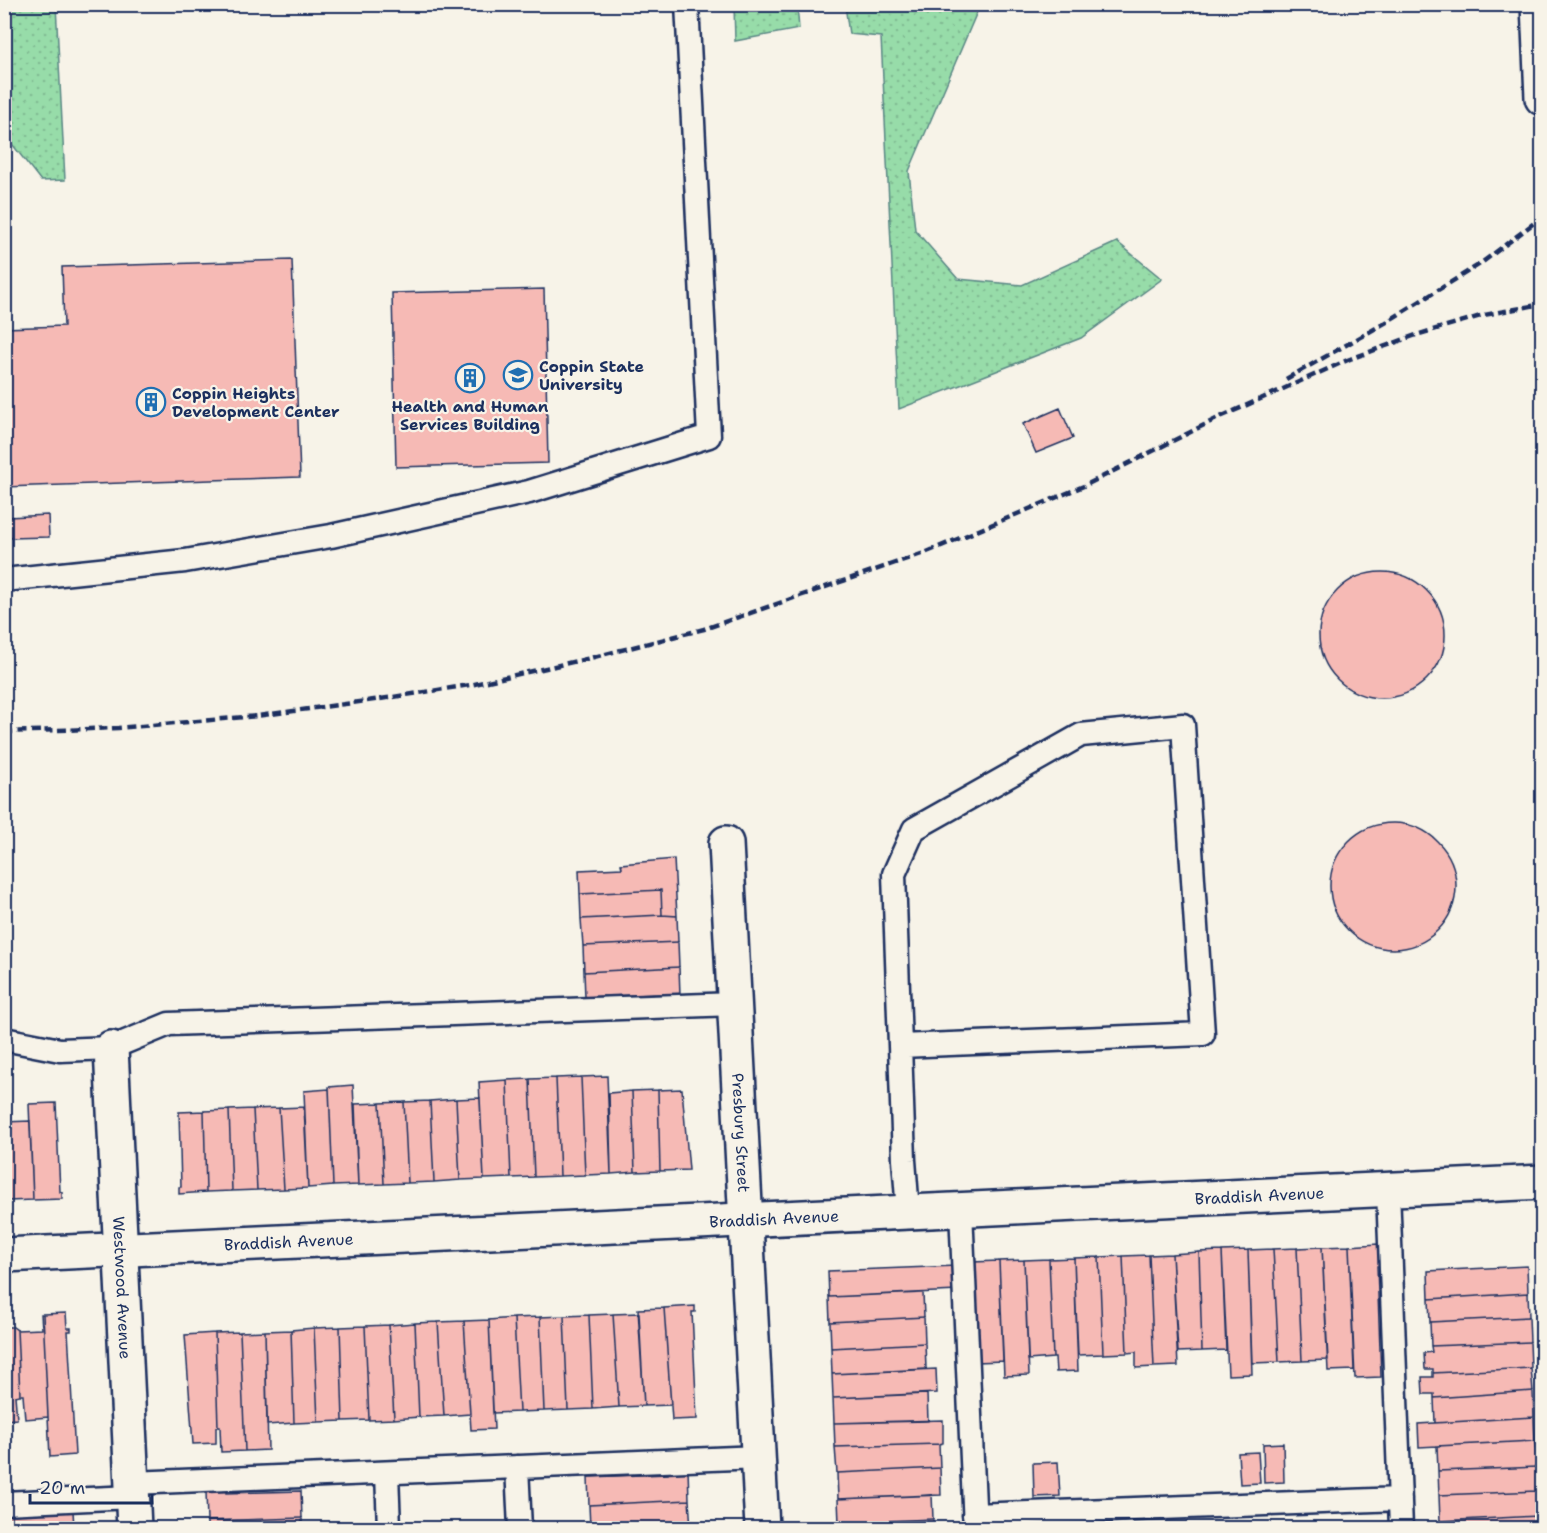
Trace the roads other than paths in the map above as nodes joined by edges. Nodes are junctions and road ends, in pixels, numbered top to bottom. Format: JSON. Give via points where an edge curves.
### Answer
{"nodes":[{"id":1,"x":687,"y":4,"type":"edge"},
{"id":2,"x":1538,"y":4,"type":"edge"},
{"id":3,"x":1542,"y":98,"type":"edge"},
{"id":4,"x":4,"y":580,"type":"edge"},
{"id":5,"x":726,"y":843,"type":"dead end"},
{"id":6,"x":735,"y":1004,"type":"junction"},
{"id":7,"x":4,"y":1038,"type":"edge"},
{"id":8,"x":900,"y":1046,"type":"junction"},
{"id":9,"x":111,"y":1048,"type":"junction"},
{"id":10,"x":1542,"y":1182,"type":"edge"},
{"id":11,"x":1388,"y":1190,"type":"junction"},
{"id":12,"x":961,"y":1210,"type":"junction"},
{"id":13,"x":908,"y":1212,"type":"junction"},
{"id":14,"x":747,"y":1220,"type":"junction"},
{"id":15,"x":121,"y":1250,"type":"junction"},
{"id":16,"x":4,"y":1255,"type":"edge"},
{"id":17,"x":759,"y":1457,"type":"junction"},
{"id":18,"x":517,"y":1467,"type":"junction"},
{"id":19,"x":387,"y":1473,"type":"junction"},
{"id":20,"x":1400,"y":1499,"type":"junction"},
{"id":21,"x":4,"y":1503,"type":"edge"},
{"id":22,"x":133,"y":1503,"type":"edge"},
{"id":23,"x":975,"y":1522,"type":"edge"},
{"id":24,"x":389,"y":1528,"type":"edge"},
{"id":25,"x":519,"y":1528,"type":"edge"},
{"id":26,"x":762,"y":1528,"type":"edge"},
{"id":27,"x":1401,"y":1528,"type":"edge"}],
"edges":[{"from":1,"to":4,"type":"lane","via":[[709,436],[530,492],[331,536],[185,561]]},
{"from":2,"to":3,"type":"street"},
{"from":5,"to":6,"type":"street","name":"Presbury Street"},
{"from":6,"to":9,"type":"lane","via":[[169,1024]]},
{"from":6,"to":14,"type":"street","name":"Presbury Street"},
{"from":7,"to":9,"type":"lane","via":[[60,1050]]},
{"from":8,"to":8,"type":"lane","via":[[1203,1034],[1183,725],[1081,735],[914,829],[894,873]]},
{"from":8,"to":13,"type":"lane"},
{"from":9,"to":15,"type":"street","name":"Westwood Avenue"},
{"from":10,"to":11,"type":"street","name":"Braddish Avenue"},
{"from":11,"to":12,"type":"street","name":"Braddish Avenue"},
{"from":11,"to":20,"type":"lane"},
{"from":12,"to":13,"type":"street","name":"Braddish Avenue"},
{"from":12,"to":23,"type":"lane"},
{"from":13,"to":14,"type":"street","name":"Braddish Avenue"},
{"from":14,"to":15,"type":"street","name":"Braddish Avenue"},
{"from":14,"to":17,"type":"street","name":"Presbury Street"},
{"from":15,"to":16,"type":"street","name":"Braddish Avenue"},
{"from":15,"to":22,"type":"street","name":"Westwood Avenue"},
{"from":17,"to":18,"type":"lane"},
{"from":17,"to":26,"type":"street","name":"Presbury Street"},
{"from":18,"to":19,"type":"lane"},
{"from":18,"to":25,"type":"lane"},
{"from":19,"to":22,"type":"lane"},
{"from":19,"to":24,"type":"lane"},
{"from":20,"to":23,"type":"lane"},
{"from":20,"to":27,"type":"lane"},
{"from":21,"to":22,"type":"lane"}]}
